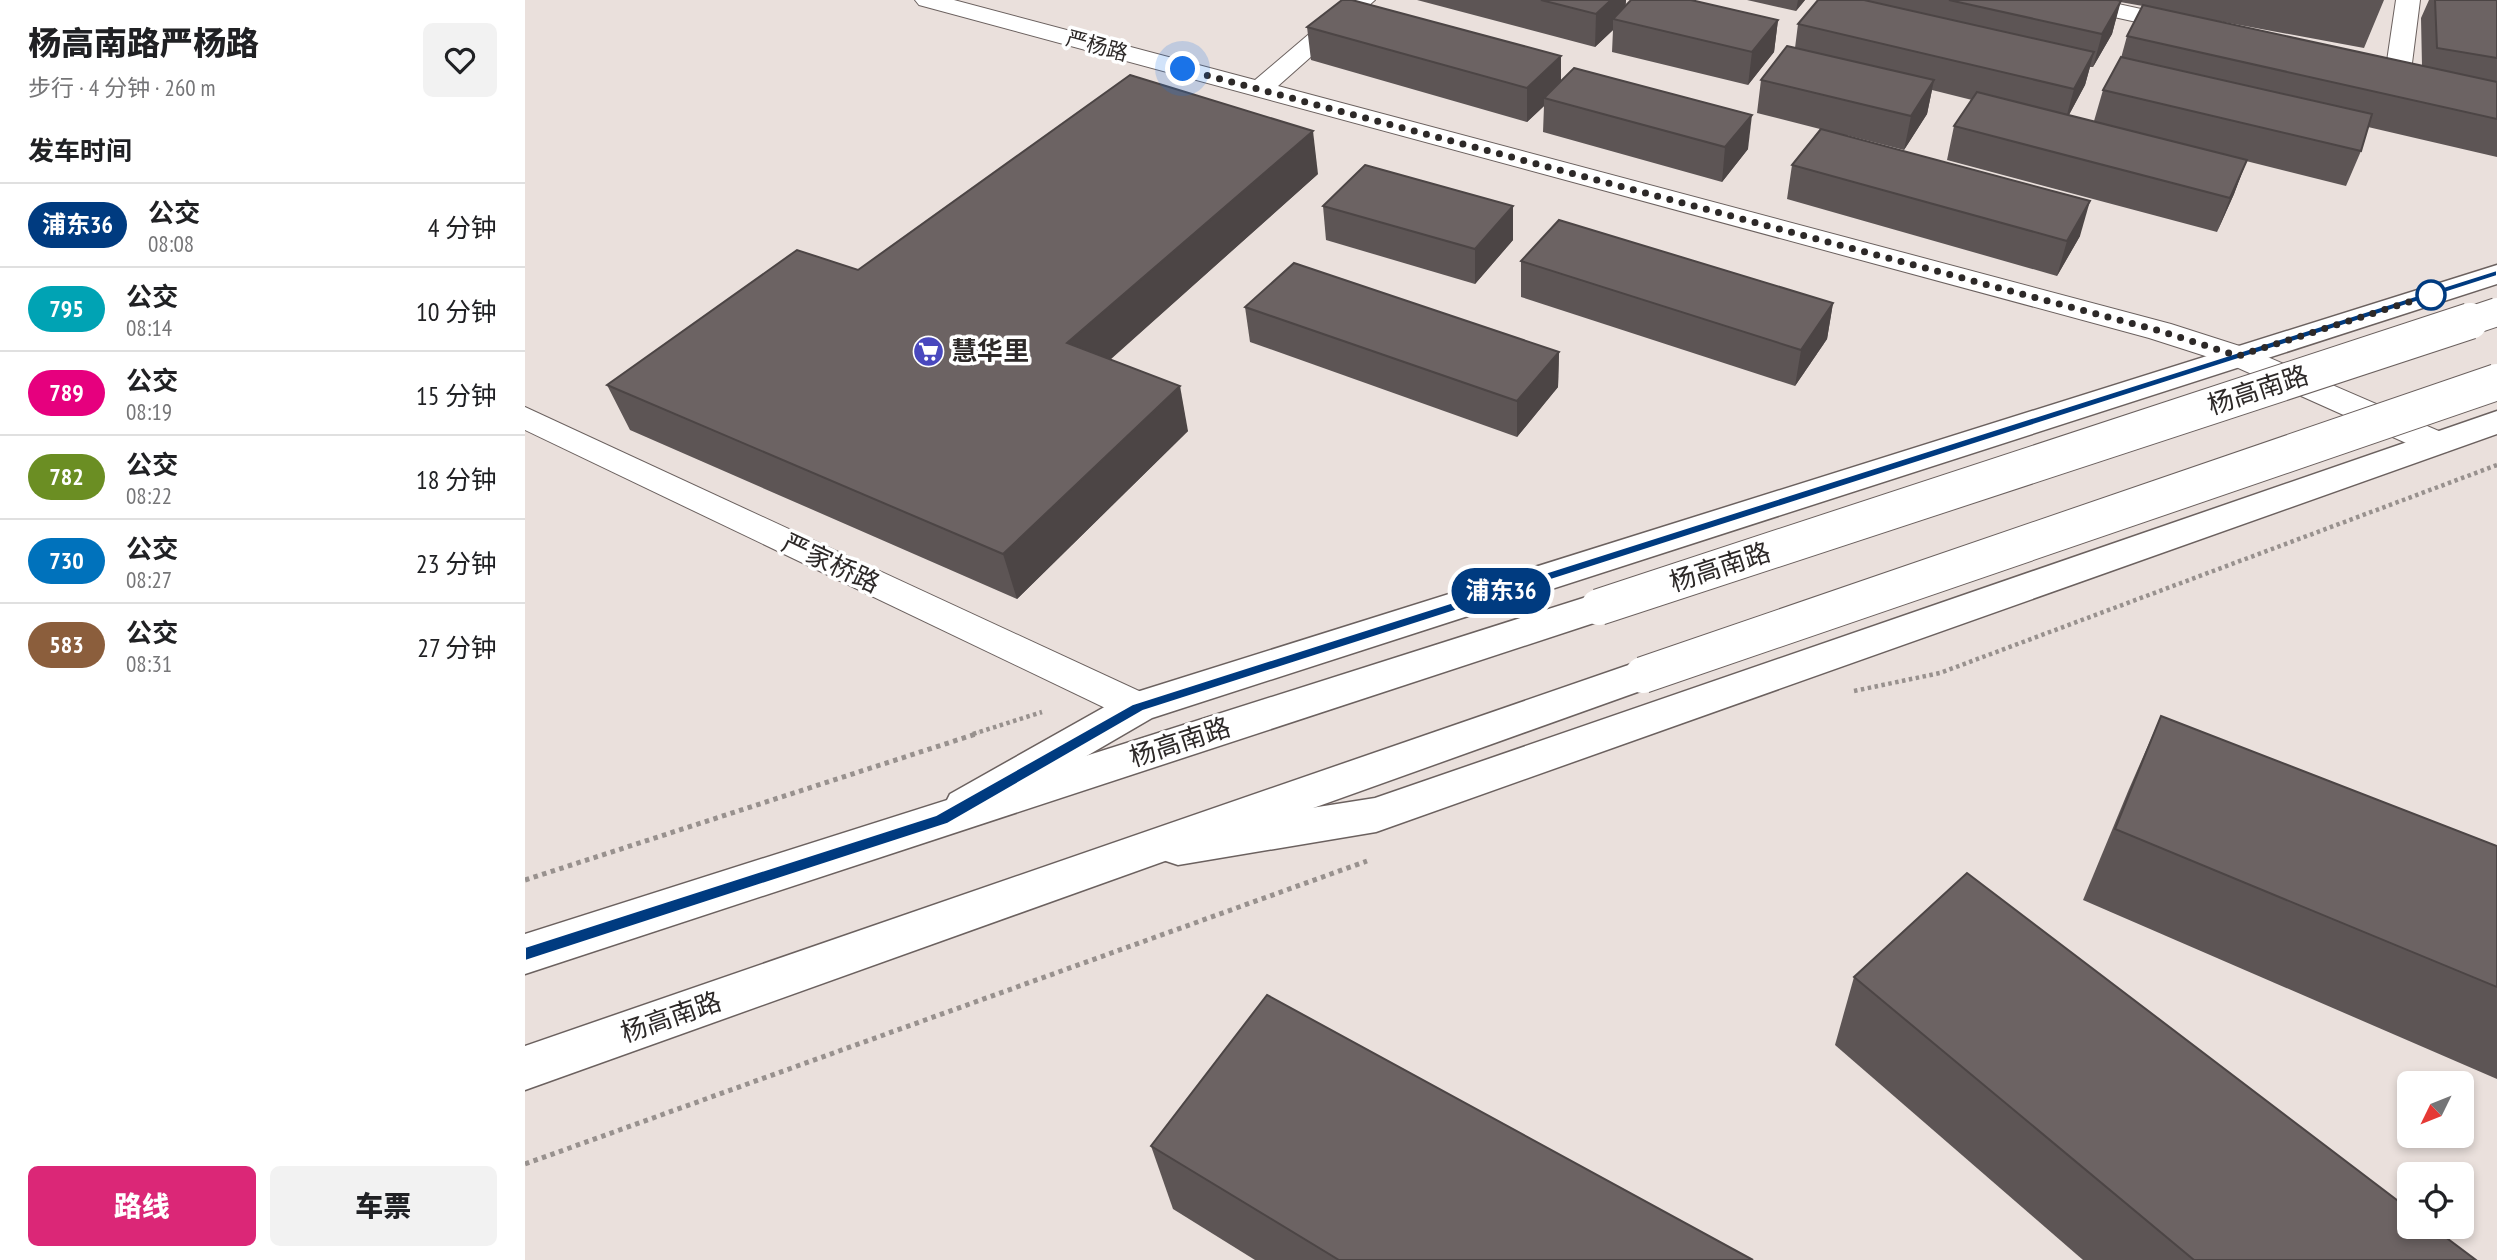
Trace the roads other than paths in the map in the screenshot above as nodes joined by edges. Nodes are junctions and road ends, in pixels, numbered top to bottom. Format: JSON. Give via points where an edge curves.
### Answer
{"nodes":[{"id":1,"x":927,"y":0,"type":"edge"},
{"id":2,"x":1363,"y":0,"type":"edge"},
{"id":3,"x":2067,"y":0,"type":"edge"},
{"id":4,"x":2408,"y":0,"type":"edge"},
{"id":5,"x":2213,"y":31,"type":"edge"},
{"id":6,"x":2332,"y":57,"type":"edge"},
{"id":7,"x":1259,"y":90,"type":"junction"},
{"id":8,"x":2497,"y":274,"type":"edge"},
{"id":9,"x":2497,"y":312,"type":"edge"},
{"id":10,"x":2238,"y":356,"type":"junction"},
{"id":11,"x":2497,"y":382,"type":"edge"},
{"id":12,"x":525,"y":417,"type":"edge"},
{"id":13,"x":2497,"y":422,"type":"edge"},
{"id":14,"x":2436,"y":443,"type":"junction"},
{"id":15,"x":1138,"y":707,"type":"junction"},
{"id":16,"x":941,"y":820,"type":"junction"},
{"id":17,"x":1134,"y":853,"type":"junction"},
{"id":18,"x":525,"y":954,"type":"edge"},
{"id":19,"x":525,"y":1068,"type":"edge"}],
"edges":[{"from":1,"to":7,"type":"street","name":"严杨路"},
{"from":2,"to":7,"type":"street"},
{"from":3,"to":5,"type":"street"},
{"from":4,"to":6,"type":"street","via":[[2398,71]]},
{"from":7,"to":10,"type":"street","name":"严杨路","via":[[2160,331]]},
{"from":8,"to":10,"type":"main road","name":"杨高南路"},
{"from":9,"to":16,"type":"main road","name":"杨高南路","bridge":true},
{"from":10,"to":14,"type":"street","name":"严杨路"},
{"from":10,"to":15,"type":"main road","name":"杨高南路"},
{"from":11,"to":17,"type":"main road","name":"杨高南路","bridge":true},
{"from":12,"to":15,"type":"street","name":"严家桥路"},
{"from":13,"to":14,"type":"main road","name":"杨高南路"},
{"from":14,"to":17,"type":"main road","name":"杨高南路","via":[[1376,815]]},
{"from":15,"to":16,"type":"main road","name":"杨高南路"},
{"from":16,"to":18,"type":"main road","name":"杨高南路"},
{"from":17,"to":19,"type":"main road","name":"杨高南路"}]}
